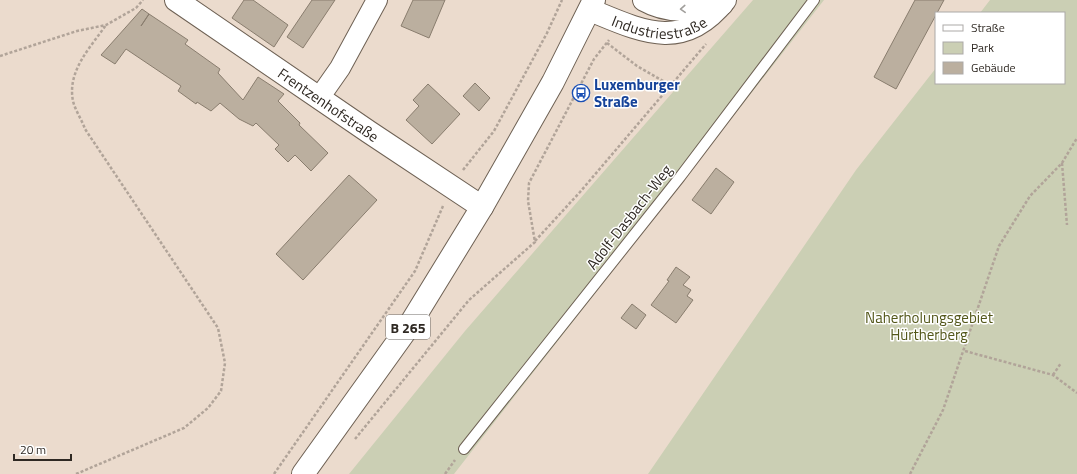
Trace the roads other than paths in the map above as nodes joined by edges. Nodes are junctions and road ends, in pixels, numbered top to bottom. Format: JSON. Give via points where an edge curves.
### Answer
{"nodes":[{"id":1,"x":176,"y":0,"type":"edge"},
{"id":2,"x":377,"y":0,"type":"edge"},
{"id":3,"x":644,"y":0,"type":"edge"},
{"id":4,"x":814,"y":0,"type":"edge"},
{"id":5,"x":723,"y":2,"type":"edge"},
{"id":6,"x":592,"y":5,"type":"edge"},
{"id":7,"x":319,"y":98,"type":"junction"},
{"id":8,"x":482,"y":207,"type":"junction"},
{"id":9,"x":464,"y":449,"type":"dead end"},
{"id":10,"x":303,"y":474,"type":"edge"}],
"edges":[{"from":1,"to":7,"type":"main road","name":"Frentzenhofstraße"},
{"from":2,"to":7,"type":"street","via":[[340,68]]},
{"from":5,"to":3,"type":"main road","name":"Industriestraße","one_way":true,"via":[[685,10],[666,9]]},
{"from":4,"to":9,"type":"lane","name":"Adolf-Dasbach-Weg","via":[[680,177]]},
{"from":5,"to":6,"type":"main road","name":"Industriestraße","via":[[700,23],[672,33],[659,34],[619,22]]},
{"from":6,"to":8,"type":"main road","number":"B 265","via":[[553,82]]},
{"from":7,"to":8,"type":"main road","name":"Frentzenhofstraße"},
{"from":8,"to":10,"type":"main road","number":"B 265","via":[[408,326]]}]}
